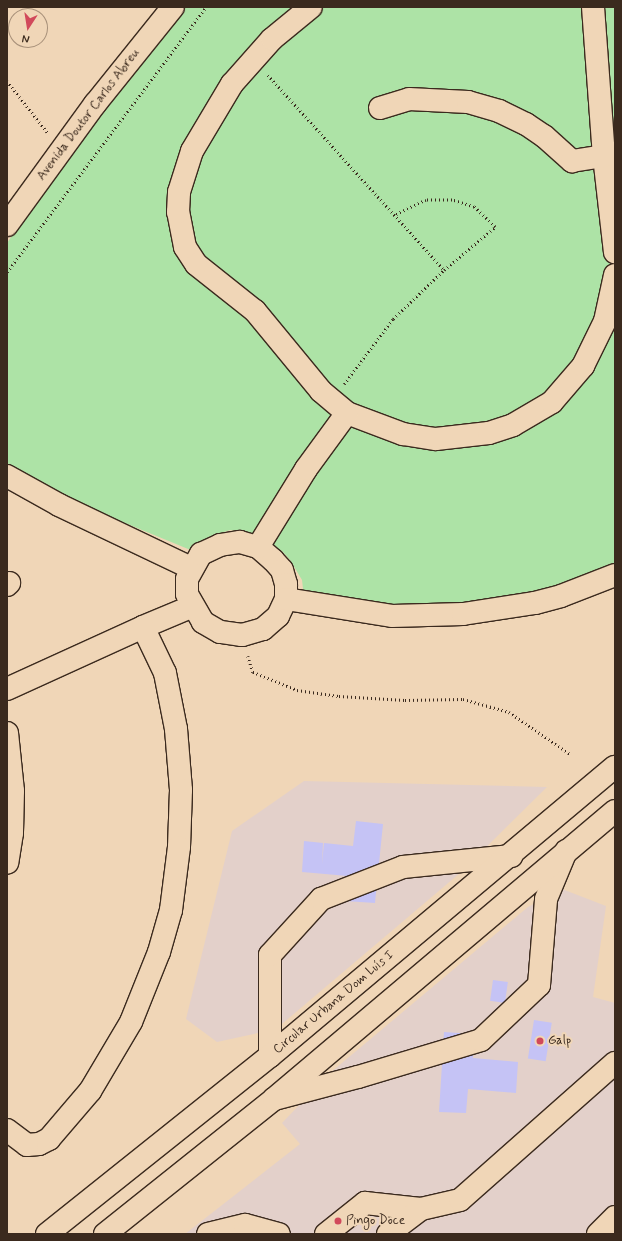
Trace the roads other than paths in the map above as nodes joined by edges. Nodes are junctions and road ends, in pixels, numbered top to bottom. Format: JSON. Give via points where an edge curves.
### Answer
{"nodes":[{"id":1,"x":173,"y":7,"type":"edge"},
{"id":2,"x":311,"y":7,"type":"edge"},
{"id":3,"x":594,"y":7,"type":"edge"},
{"id":4,"x":380,"y":108,"type":"dead end"},
{"id":5,"x":604,"y":156,"type":"junction"},
{"id":6,"x":7,"y":225,"type":"edge"},
{"id":7,"x":615,"y":242,"type":"edge"},
{"id":8,"x":615,"y":252,"type":"edge"},
{"id":9,"x":615,"y":275,"type":"edge"},
{"id":10,"x":339,"y":407,"type":"junction"},
{"id":11,"x":7,"y":476,"type":"edge"},
{"id":12,"x":258,"y":548,"type":"junction"},
{"id":13,"x":191,"y":568,"type":"junction"},
{"id":14,"x":615,"y":575,"type":"edge"},
{"id":15,"x":286,"y":599,"type":"junction"},
{"id":16,"x":193,"y":606,"type":"junction"},
{"id":17,"x":143,"y":627,"type":"junction"},
{"id":18,"x":10,"y":682,"type":"edge"},
{"id":19,"x":7,"y":733,"type":"edge"},
{"id":20,"x":615,"y":767,"type":"edge"},
{"id":21,"x":615,"y":811,"type":"edge"},
{"id":22,"x":566,"y":851,"type":"junction"},
{"id":23,"x":511,"y":856,"type":"junction"},
{"id":24,"x":7,"y":863,"type":"edge"},
{"id":25,"x":270,"y":1056,"type":"junction"},
{"id":26,"x":615,"y":1063,"type":"edge"},
{"id":27,"x":274,"y":1099,"type":"junction"},
{"id":28,"x":7,"y":1130,"type":"edge"},
{"id":29,"x":421,"y":1209,"type":"junction"},
{"id":30,"x":615,"y":1217,"type":"edge"},
{"id":31,"x":47,"y":1234,"type":"edge"},
{"id":32,"x":105,"y":1234,"type":"edge"},
{"id":33,"x":208,"y":1234,"type":"edge"},
{"id":34,"x":279,"y":1234,"type":"edge"},
{"id":35,"x":326,"y":1234,"type":"edge"},
{"id":36,"x":388,"y":1234,"type":"edge"},
{"id":37,"x":598,"y":1234,"type":"edge"}],
"edges":[{"from":1,"to":6,"type":"main road","name":"Avenida Doutor Carlos Abreu","via":[[61,148]]},
{"from":2,"to":10,"type":"main road","via":[[253,58],[216,108],[184,170],[178,212],[185,247],[196,264],[255,311],[321,391]]},
{"from":3,"to":5,"type":"main road"},
{"from":4,"to":5,"type":"main road","via":[[409,99],[468,102],[499,111],[526,124],[572,160]]},
{"from":5,"to":7,"type":"main road"},
{"from":7,"to":8,"type":"main road"},
{"from":9,"to":10,"type":"main road","via":[[605,321],[582,366],[552,402],[513,425],[472,436],[436,439],[402,434]]},
{"from":10,"to":12,"type":"main road","via":[[306,469]]},
{"from":11,"to":13,"type":"main road","via":[[59,505]]},
{"from":12,"to":13,"type":"main road","via":[[240,542],[220,545],[201,554]]},
{"from":12,"to":15,"type":"main road","via":[[282,570],[286,584]]},
{"from":13,"to":16,"type":"main road","via":[[187,579],[187,594]]},
{"from":14,"to":15,"type":"main road","via":[[535,603],[463,614],[392,616]]},
{"from":15,"to":16,"type":"main road","via":[[278,616],[263,629],[242,635],[220,632],[203,622]]},
{"from":16,"to":17,"type":"main road"},
{"from":17,"to":18,"type":"main road"},
{"from":17,"to":28,"type":"main road","via":[[165,673],[180,762],[179,847],[165,934],[131,1022],[107,1065],[75,1110],[49,1139],[39,1144],[20,1142]]},
{"from":19,"to":24,"type":"main road","via":[[13,791],[12,833]]},
{"from":20,"to":23,"type":"main road","name":"Circular Urbana Dom Luís I"},
{"from":21,"to":22,"type":"main road"},
{"from":22,"to":27,"type":"main road"},
{"from":22,"to":27,"type":"main road","via":[[546,899],[539,985],[481,1040]]},
{"from":23,"to":25,"type":"main road","name":"Circular Urbana Dom Luís I"},
{"from":23,"to":25,"type":"main road","via":[[403,867],[321,898],[270,955]]},
{"from":25,"to":31,"type":"main road","name":"Circular Urbana Dom Luís I"},
{"from":26,"to":29,"type":"main road","via":[[460,1200]]},
{"from":27,"to":32,"type":"main road"},
{"from":29,"to":35,"type":"main road","via":[[366,1203]]},
{"from":29,"to":36,"type":"main road"},
{"from":30,"to":37,"type":"main road"},
{"from":33,"to":34,"type":"main road","via":[[245,1225]]}]}
